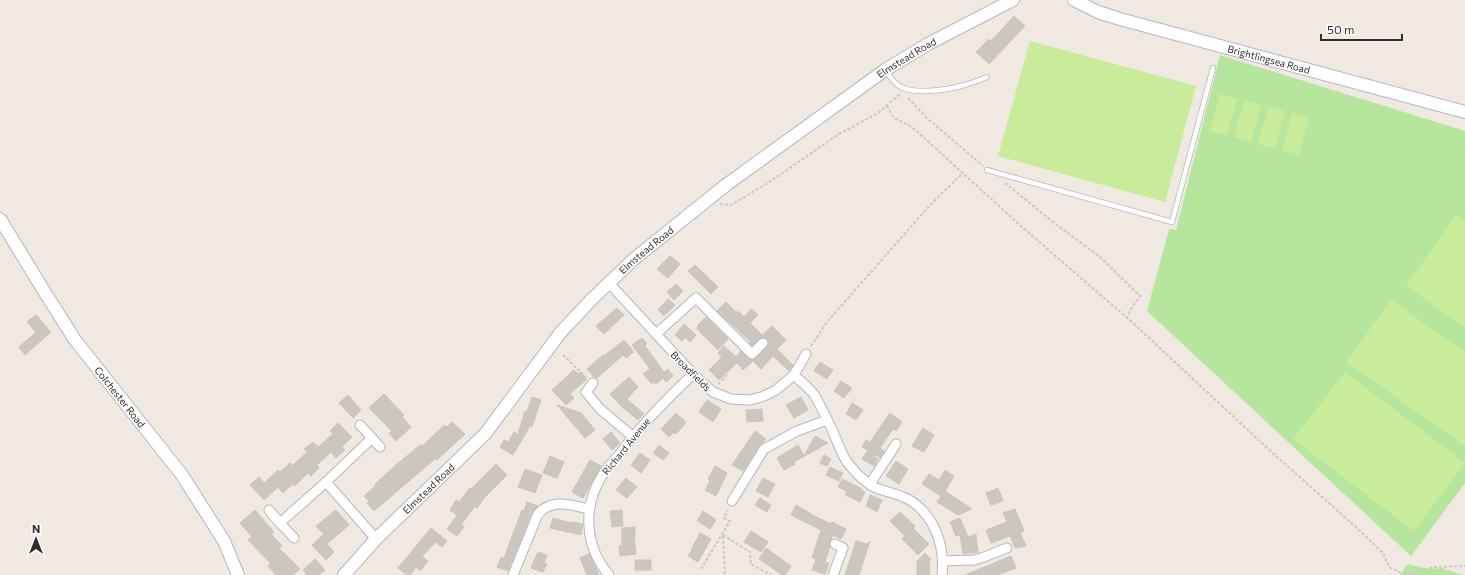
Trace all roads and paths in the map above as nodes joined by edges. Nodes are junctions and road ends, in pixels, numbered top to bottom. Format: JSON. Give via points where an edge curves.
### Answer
{"nodes":[{"id":1,"x":1013,"y":0,"type":"edge"},
{"id":2,"x":1074,"y":0,"type":"edge"},
{"id":3,"x":1213,"y":68,"type":"dead end"},
{"id":4,"x":885,"y":70,"type":"junction"},
{"id":5,"x":987,"y":77,"type":"dead end"},
{"id":6,"x":898,"y":86,"type":"junction"},
{"id":7,"x":903,"y":92,"type":"junction"},
{"id":8,"x":887,"y":106,"type":"junction"},
{"id":9,"x":1465,"y":112,"type":"edge"},
{"id":10,"x":987,"y":170,"type":"joint"},
{"id":11,"x":963,"y":173,"type":"junction"},
{"id":12,"x":1005,"y":183,"type":"dead end"},
{"id":13,"x":715,"y":203,"type":"dead end"},
{"id":14,"x":0,"y":219,"type":"edge"},
{"id":15,"x":609,"y":283,"type":"junction"},
{"id":16,"x":1126,"y":317,"type":"junction"},
{"id":17,"x":656,"y":334,"type":"junction"},
{"id":18,"x":763,"y":343,"type":"dead end"},
{"id":19,"x":728,"y":350,"type":"dead end"},
{"id":20,"x":806,"y":354,"type":"joint"},
{"id":21,"x":563,"y":355,"type":"dead end"},
{"id":22,"x":719,"y":365,"type":"dead end"},
{"id":23,"x":693,"y":374,"type":"junction"},
{"id":24,"x":728,"y":374,"type":"dead end"},
{"id":25,"x":794,"y":375,"type":"junction"},
{"id":26,"x":593,"y":383,"type":"joint"},
{"id":27,"x":711,"y":390,"type":"junction"},
{"id":28,"x":827,"y":420,"type":"junction"},
{"id":29,"x":360,"y":425,"type":"dead end"},
{"id":30,"x":632,"y":436,"type":"junction"},
{"id":31,"x":372,"y":438,"type":"junction"},
{"id":32,"x":896,"y":444,"type":"dead end"},
{"id":33,"x":380,"y":447,"type":"dead end"},
{"id":34,"x":326,"y":482,"type":"junction"},
{"id":35,"x":870,"y":484,"type":"junction"},
{"id":36,"x":732,"y":501,"type":"joint"},
{"id":37,"x":269,"y":510,"type":"dead end"},
{"id":38,"x":589,"y":510,"type":"junction"},
{"id":39,"x":280,"y":523,"type":"junction"},
{"id":40,"x":723,"y":534,"type":"junction"},
{"id":41,"x":294,"y":538,"type":"dead end"},
{"id":42,"x":376,"y":539,"type":"junction"},
{"id":43,"x":835,"y":544,"type":"dead end"},
{"id":44,"x":1007,"y":548,"type":"dead end"},
{"id":45,"x":943,"y":561,"type":"junction"},
{"id":46,"x":1465,"y":566,"type":"edge"},
{"id":47,"x":701,"y":569,"type":"dead end"},
{"id":48,"x":1398,"y":571,"type":"junction"},
{"id":49,"x":1410,"y":574,"type":"edge"},
{"id":50,"x":238,"y":575,"type":"edge"},
{"id":51,"x":344,"y":575,"type":"edge"},
{"id":52,"x":513,"y":575,"type":"edge"},
{"id":53,"x":609,"y":575,"type":"edge"},
{"id":54,"x":725,"y":575,"type":"edge"},
{"id":55,"x":771,"y":575,"type":"edge"},
{"id":56,"x":833,"y":575,"type":"edge"},
{"id":57,"x":942,"y":575,"type":"edge"},
{"id":58,"x":1395,"y":575,"type":"edge"}],
"edges":[{"from":1,"to":4,"type":"street","name":"Elmstead Road","via":[[928,44]]},
{"from":2,"to":9,"type":"street","name":"Brightlingsea Road","via":[[1120,19]]},
{"from":3,"to":10,"type":"lane","via":[[1172,222]]},
{"from":4,"to":6,"type":"lane"},
{"from":4,"to":15,"type":"street","name":"Elmstead Road","via":[[726,185],[634,259]]},
{"from":5,"to":6,"type":"lane","via":[[945,90],[908,90]]},
{"from":6,"to":7,"type":"path"},
{"from":7,"to":8,"type":"path"},
{"from":7,"to":10,"type":"path","via":[[910,102]]},
{"from":8,"to":11,"type":"path","via":[[894,118],[912,127]]},
{"from":8,"to":13,"type":"path","via":[[878,114],[838,134],[768,183],[731,205]]},
{"from":11,"to":16,"type":"path","via":[[1022,228]]},
{"from":11,"to":20,"type":"path","via":[[931,204],[833,317]]},
{"from":12,"to":16,"type":"path","via":[[1100,257],[1140,296]]},
{"from":14,"to":50,"type":"street","name":"Colchester Road","via":[[76,340],[198,498],[224,540]]},
{"from":15,"to":17,"type":"street","name":"Broadfields"},
{"from":15,"to":42,"type":"street","name":"Elmstead Road","via":[[561,332],[485,434]]},
{"from":16,"to":48,"type":"path","via":[[1359,530],[1383,554],[1389,567]]},
{"from":17,"to":18,"type":"street","via":[[696,298],[752,354]]},
{"from":17,"to":23,"type":"street","name":"Broadfields"},
{"from":19,"to":22,"type":"path"},
{"from":20,"to":25,"type":"street"},
{"from":21,"to":26,"type":"path"},
{"from":23,"to":27,"type":"street","name":"Broadfields"},
{"from":23,"to":30,"type":"street","name":"Richard Avenue"},
{"from":24,"to":27,"type":"path"},
{"from":25,"to":27,"type":"street","name":"Broadfields","via":[[776,390],[750,400],[731,399]]},
{"from":25,"to":28,"type":"street","via":[[814,394]]},
{"from":26,"to":30,"type":"street","via":[[586,392],[600,409]]},
{"from":28,"to":35,"type":"street","via":[[846,460],[855,472]]},
{"from":28,"to":36,"type":"street","via":[[797,431],[764,449]]},
{"from":29,"to":31,"type":"street"},
{"from":30,"to":38,"type":"street","name":"Richard Avenue","via":[[602,476]]},
{"from":31,"to":33,"type":"street"},
{"from":31,"to":34,"type":"street"},
{"from":32,"to":35,"type":"street"},
{"from":34,"to":39,"type":"street"},
{"from":34,"to":42,"type":"street"},
{"from":35,"to":45,"type":"street","via":[[908,499],[923,512],[939,538]]},
{"from":36,"to":40,"type":"path","via":[[724,518],[730,521]]},
{"from":37,"to":39,"type":"street"},
{"from":38,"to":52,"type":"street","via":[[556,504],[542,509]]},
{"from":38,"to":53,"type":"street","name":"Richard Avenue","via":[[591,542],[596,557]]},
{"from":39,"to":41,"type":"street"},
{"from":40,"to":47,"type":"path"},
{"from":40,"to":54,"type":"path"},
{"from":40,"to":55,"type":"path","via":[[750,552],[751,564]]},
{"from":42,"to":51,"type":"street","name":"Elmstead Road"},
{"from":43,"to":56,"type":"street","via":[[843,548]]},
{"from":44,"to":45,"type":"street","via":[[984,558]]},
{"from":45,"to":57,"type":"street"},
{"from":46,"to":49,"type":"path","via":[[1434,567]]},
{"from":48,"to":49,"type":"path"},
{"from":48,"to":58,"type":"path"}]}
